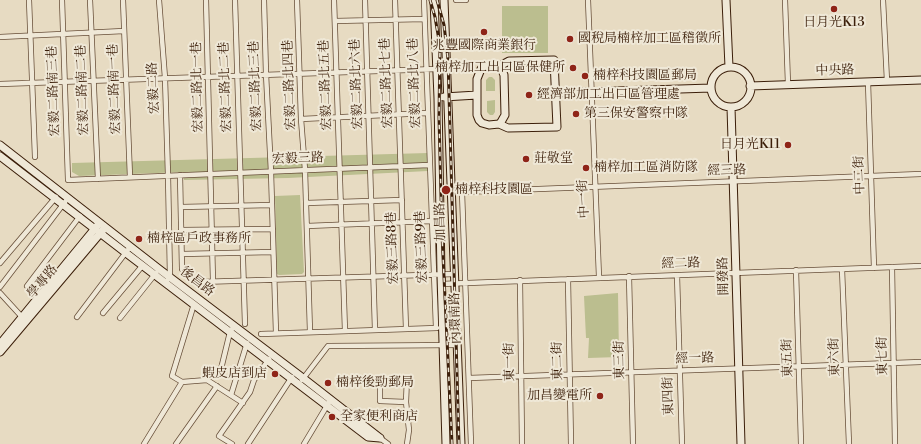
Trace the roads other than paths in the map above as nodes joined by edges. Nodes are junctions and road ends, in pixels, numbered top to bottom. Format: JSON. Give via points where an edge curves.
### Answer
{"nodes":[{"id":1,"x":29,"y":0,"type":"edge"},
{"id":2,"x":62,"y":0,"type":"edge"},
{"id":3,"x":90,"y":0,"type":"edge"},
{"id":4,"x":123,"y":0,"type":"edge"},
{"id":5,"x":159,"y":0,"type":"edge"},
{"id":6,"x":206,"y":0,"type":"edge"},
{"id":7,"x":235,"y":0,"type":"edge"},
{"id":8,"x":264,"y":0,"type":"edge"},
{"id":9,"x":297,"y":0,"type":"edge"},
{"id":10,"x":334,"y":0,"type":"edge"},
{"id":11,"x":365,"y":0,"type":"edge"},
{"id":12,"x":395,"y":0,"type":"edge"},
{"id":13,"x":424,"y":0,"type":"edge"},
{"id":14,"x":434,"y":0,"type":"edge"},
{"id":15,"x":444,"y":0,"type":"edge"},
{"id":16,"x":456,"y":0,"type":"edge"},
{"id":17,"x":466,"y":0,"type":"edge"},
{"id":18,"x":588,"y":0,"type":"edge"},
{"id":19,"x":726,"y":0,"type":"edge"},
{"id":20,"x":785,"y":0,"type":"edge"},
{"id":21,"x":883,"y":0,"type":"edge"},
{"id":22,"x":424,"y":19,"type":"junction"},
{"id":23,"x":396,"y":20,"type":"junction"},
{"id":24,"x":366,"y":21,"type":"junction"},
{"id":25,"x":335,"y":22,"type":"junction"},
{"id":26,"x":124,"y":31,"type":"junction"},
{"id":27,"x":91,"y":33,"type":"junction"},
{"id":28,"x":63,"y":34,"type":"junction"},
{"id":29,"x":31,"y":36,"type":"junction"},
{"id":30,"x":0,"y":37,"type":"edge"},
{"id":31,"x":498,"y":67,"type":"junction"},
{"id":32,"x":729,"y":67,"type":"junction"},
{"id":33,"x":437,"y":68,"type":"junction"},
{"id":34,"x":426,"y":69,"type":"junction"},
{"id":35,"x":397,"y":70,"type":"junction"},
{"id":36,"x":367,"y":71,"type":"junction"},
{"id":37,"x":336,"y":72,"type":"junction"},
{"id":38,"x":266,"y":74,"type":"junction"},
{"id":39,"x":300,"y":74,"type":"junction"},
{"id":40,"x":208,"y":76,"type":"junction"},
{"id":41,"x":237,"y":76,"type":"junction"},
{"id":42,"x":165,"y":78,"type":"junction"},
{"id":43,"x":126,"y":79,"type":"junction"},
{"id":44,"x":93,"y":80,"type":"junction"},
{"id":45,"x":921,"y":80,"type":"edge"},
{"id":46,"x":64,"y":81,"type":"junction"},
{"id":47,"x":887,"y":81,"type":"junction"},
{"id":48,"x":32,"y":82,"type":"junction"},
{"id":49,"x":868,"y":82,"type":"junction"},
{"id":50,"x":0,"y":84,"type":"edge"},
{"id":51,"x":788,"y":84,"type":"junction"},
{"id":52,"x":750,"y":86,"type":"junction"},
{"id":53,"x":711,"y":88,"type":"junction"},
{"id":54,"x":591,"y":92,"type":"junction"},
{"id":55,"x":556,"y":93,"type":"junction"},
{"id":56,"x":477,"y":95,"type":"junction"},
{"id":57,"x":448,"y":97,"type":"junction"},
{"id":58,"x":438,"y":98,"type":"junction"},
{"id":59,"x":731,"y":107,"type":"junction"},
{"id":60,"x":428,"y":113,"type":"junction"},
{"id":61,"x":399,"y":114,"type":"junction"},
{"id":62,"x":369,"y":116,"type":"junction"},
{"id":63,"x":338,"y":117,"type":"junction"},
{"id":64,"x":301,"y":119,"type":"junction"},
{"id":65,"x":499,"y":124,"type":"junction"},
{"id":66,"x":0,"y":145,"type":"edge"},
{"id":67,"x":0,"y":156,"type":"edge"},
{"id":68,"x":35,"y":157,"type":"dead end"},
{"id":69,"x":430,"y":165,"type":"junction"},
{"id":70,"x":401,"y":166,"type":"junction"},
{"id":71,"x":370,"y":168,"type":"junction"},
{"id":72,"x":340,"y":169,"type":"junction"},
{"id":73,"x":305,"y":170,"type":"junction"},
{"id":74,"x":240,"y":172,"type":"junction"},
{"id":75,"x":271,"y":172,"type":"junction"},
{"id":76,"x":211,"y":174,"type":"junction"},
{"id":77,"x":921,"y":174,"type":"edge"},
{"id":78,"x":168,"y":175,"type":"junction"},
{"id":79,"x":180,"y":175,"type":"junction"},
{"id":80,"x":871,"y":176,"type":"junction"},
{"id":81,"x":130,"y":177,"type":"junction"},
{"id":82,"x":98,"y":179,"type":"junction"},
{"id":83,"x":68,"y":180,"type":"joint"},
{"id":84,"x":733,"y":182,"type":"junction"},
{"id":85,"x":595,"y":187,"type":"junction"},
{"id":86,"x":60,"y":192,"type":"junction"},
{"id":87,"x":462,"y":192,"type":"joint"},
{"id":88,"x":68,"y":198,"type":"junction"},
{"id":89,"x":55,"y":199,"type":"junction"},
{"id":90,"x":402,"y":200,"type":"junction"},
{"id":91,"x":371,"y":201,"type":"junction"},
{"id":92,"x":341,"y":202,"type":"junction"},
{"id":93,"x":306,"y":203,"type":"junction"},
{"id":94,"x":63,"y":205,"type":"junction"},
{"id":95,"x":241,"y":205,"type":"junction"},
{"id":96,"x":272,"y":205,"type":"junction"},
{"id":97,"x":211,"y":206,"type":"junction"},
{"id":98,"x":181,"y":207,"type":"junction"},
{"id":99,"x":84,"y":211,"type":"junction"},
{"id":100,"x":79,"y":217,"type":"junction"},
{"id":101,"x":432,"y":221,"type":"junction"},
{"id":102,"x":403,"y":222,"type":"junction"},
{"id":103,"x":372,"y":223,"type":"junction"},
{"id":104,"x":342,"y":224,"type":"junction"},
{"id":105,"x":307,"y":226,"type":"junction"},
{"id":106,"x":100,"y":228,"type":"junction"},
{"id":107,"x":242,"y":229,"type":"junction"},
{"id":108,"x":273,"y":229,"type":"junction"},
{"id":109,"x":181,"y":230,"type":"junction"},
{"id":110,"x":212,"y":230,"type":"junction"},
{"id":111,"x":130,"y":247,"type":"junction"},
{"id":112,"x":213,"y":252,"type":"junction"},
{"id":113,"x":243,"y":252,"type":"junction"},
{"id":114,"x":274,"y":252,"type":"junction"},
{"id":115,"x":126,"y":253,"type":"junction"},
{"id":116,"x":182,"y":254,"type":"junction"},
{"id":117,"x":147,"y":259,"type":"junction"},
{"id":118,"x":0,"y":263,"type":"edge"},
{"id":119,"x":142,"y":266,"type":"junction"},
{"id":120,"x":921,"y":266,"type":"edge"},
{"id":121,"x":892,"y":267,"type":"junction"},
{"id":122,"x":874,"y":268,"type":"junction"},
{"id":123,"x":182,"y":269,"type":"dead end"},
{"id":124,"x":842,"y":269,"type":"junction"},
{"id":125,"x":796,"y":270,"type":"junction"},
{"id":126,"x":157,"y":272,"type":"junction"},
{"id":127,"x":736,"y":273,"type":"junction"},
{"id":128,"x":455,"y":274,"type":"junction"},
{"id":129,"x":437,"y":275,"type":"junction"},
{"id":130,"x":677,"y":275,"type":"junction"},
{"id":131,"x":405,"y":276,"type":"junction"},
{"id":132,"x":629,"y":276,"type":"junction"},
{"id":133,"x":170,"y":277,"type":"junction"},
{"id":134,"x":374,"y":277,"type":"junction"},
{"id":135,"x":599,"y":277,"type":"junction"},
{"id":136,"x":308,"y":278,"type":"junction"},
{"id":137,"x":344,"y":278,"type":"junction"},
{"id":138,"x":568,"y":279,"type":"junction"},
{"id":139,"x":244,"y":280,"type":"junction"},
{"id":140,"x":274,"y":280,"type":"junction"},
{"id":141,"x":520,"y":280,"type":"junction"},
{"id":142,"x":213,"y":281,"type":"junction"},
{"id":143,"x":200,"y":282,"type":"dead end"},
{"id":144,"x":466,"y":282,"type":"junction"},
{"id":145,"x":165,"y":283,"type":"junction"},
{"id":146,"x":455,"y":283,"type":"junction"},
{"id":147,"x":441,"y":284,"type":"junction"},
{"id":148,"x":27,"y":286,"type":"dead end"},
{"id":149,"x":0,"y":287,"type":"edge"},
{"id":150,"x":0,"y":293,"type":"edge"},
{"id":151,"x":198,"y":298,"type":"junction"},
{"id":152,"x":193,"y":304,"type":"junction"},
{"id":153,"x":103,"y":313,"type":"dead end"},
{"id":154,"x":22,"y":317,"type":"junction"},
{"id":155,"x":77,"y":317,"type":"dead end"},
{"id":156,"x":120,"y":318,"type":"dead end"},
{"id":157,"x":245,"y":324,"type":"dead end"},
{"id":158,"x":234,"y":326,"type":"junction"},
{"id":159,"x":439,"y":328,"type":"junction"},
{"id":160,"x":406,"y":329,"type":"junction"},
{"id":161,"x":345,"y":330,"type":"junction"},
{"id":162,"x":375,"y":330,"type":"junction"},
{"id":163,"x":230,"y":332,"type":"junction"},
{"id":164,"x":310,"y":332,"type":"junction"},
{"id":165,"x":276,"y":333,"type":"junction"},
{"id":166,"x":260,"y":334,"type":"dead end"},
{"id":167,"x":250,"y":338,"type":"junction"},
{"id":168,"x":0,"y":344,"type":"edge"},
{"id":169,"x":246,"y":344,"type":"junction"},
{"id":170,"x":458,"y":345,"type":"junction"},
{"id":171,"x":444,"y":346,"type":"junction"},
{"id":172,"x":0,"y":352,"type":"edge"},
{"id":173,"x":270,"y":358,"type":"junction"},
{"id":174,"x":921,"y":362,"type":"edge"},
{"id":175,"x":894,"y":363,"type":"junction"},
{"id":176,"x":846,"y":365,"type":"junction"},
{"id":177,"x":800,"y":366,"type":"junction"},
{"id":178,"x":739,"y":368,"type":"junction"},
{"id":179,"x":680,"y":370,"type":"junction"},
{"id":180,"x":631,"y":372,"type":"junction"},
{"id":181,"x":220,"y":373,"type":"dead end"},
{"id":182,"x":569,"y":374,"type":"junction"},
{"id":183,"x":293,"y":375,"type":"junction"},
{"id":184,"x":521,"y":376,"type":"junction"},
{"id":185,"x":380,"y":378,"type":"dead end"},
{"id":186,"x":406,"y":378,"type":"dead end"},
{"id":187,"x":469,"y":378,"type":"junction"},
{"id":188,"x":301,"y":381,"type":"junction"},
{"id":189,"x":182,"y":382,"type":"junction"},
{"id":190,"x":217,"y":386,"type":"junction"},
{"id":191,"x":231,"y":395,"type":"junction"},
{"id":192,"x":329,"y":402,"type":"junction"},
{"id":193,"x":406,"y":402,"type":"junction"},
{"id":194,"x":243,"y":403,"type":"junction"},
{"id":195,"x":380,"y":441,"type":"edge"},
{"id":196,"x":178,"y":443,"type":"edge"},
{"id":197,"x":144,"y":444,"type":"edge"},
{"id":198,"x":232,"y":444,"type":"edge"},
{"id":199,"x":248,"y":444,"type":"edge"},
{"id":200,"x":304,"y":444,"type":"edge"},
{"id":201,"x":388,"y":444,"type":"edge"},
{"id":202,"x":407,"y":444,"type":"edge"},
{"id":203,"x":446,"y":444,"type":"edge"},
{"id":204,"x":461,"y":444,"type":"edge"},
{"id":205,"x":471,"y":444,"type":"edge"},
{"id":206,"x":522,"y":444,"type":"edge"},
{"id":207,"x":571,"y":444,"type":"edge"},
{"id":208,"x":633,"y":444,"type":"edge"},
{"id":209,"x":682,"y":444,"type":"edge"},
{"id":210,"x":741,"y":444,"type":"edge"},
{"id":211,"x":801,"y":444,"type":"edge"},
{"id":212,"x":849,"y":444,"type":"edge"},
{"id":213,"x":895,"y":444,"type":"edge"}],
"edges":[{"from":1,"to":29,"type":"street"},
{"from":2,"to":28,"type":"street","name":"宏毅二路南三巷"},
{"from":3,"to":27,"type":"street","name":"宏毅二路南二巷"},
{"from":4,"to":26,"type":"street","name":"宏毅二路南一巷"},
{"from":5,"to":42,"type":"street","name":"宏毅二路"},
{"from":6,"to":40,"type":"street","name":"宏毅二路北一巷"},
{"from":7,"to":41,"type":"street","name":"宏毅二路北二巷"},
{"from":8,"to":38,"type":"street","name":"宏毅二路北三巷"},
{"from":9,"to":39,"type":"street","name":"宏毅二路北四巷"},
{"from":10,"to":25,"type":"street","name":"宏毅二路北五巷"},
{"from":11,"to":24,"type":"street","name":"宏毅二路北六巷"},
{"from":12,"to":23,"type":"street","name":"宏毅二路北七巷"},
{"from":13,"to":22,"type":"street","name":"宏毅二路北八巷"},
{"from":14,"to":33,"type":"street","name":"加昌路"},
{"from":15,"to":57,"type":"street","name":"加昌路"},
{"from":16,"to":17,"type":"street"},
{"from":18,"to":54,"type":"street","name":"中一街"},
{"from":19,"to":32,"type":"street"},
{"from":20,"to":51,"type":"street"},
{"from":21,"to":47,"type":"street"},
{"from":22,"to":23,"type":"street"},
{"from":22,"to":34,"type":"street","name":"宏毅二路北八巷"},
{"from":23,"to":24,"type":"street"},
{"from":23,"to":35,"type":"street","name":"宏毅二路北七巷"},
{"from":24,"to":25,"type":"street"},
{"from":24,"to":36,"type":"street","name":"宏毅二路北六巷"},
{"from":25,"to":37,"type":"street","name":"宏毅二路北五巷"},
{"from":26,"to":27,"type":"street"},
{"from":26,"to":43,"type":"street","name":"宏毅二路南一巷"},
{"from":27,"to":28,"type":"street"},
{"from":27,"to":44,"type":"street","name":"宏毅二路南二巷"},
{"from":28,"to":29,"type":"street"},
{"from":28,"to":46,"type":"street","name":"宏毅二路南三巷"},
{"from":29,"to":30,"type":"street"},
{"from":29,"to":48,"type":"street"},
{"from":31,"to":55,"type":"street","via":[[509,61],[554,60]]},
{"from":31,"to":56,"type":"street","via":[[481,69],[477,79]]},
{"from":31,"to":65,"type":"street","via":[[503,71],[505,78],[505,115]]},
{"from":32,"to":52,"type":"street","via":[[742,71],[748,77]]},
{"from":32,"to":53,"type":"street","via":[[716,74]]},
{"from":33,"to":34,"type":"street"},
{"from":33,"to":58,"type":"street","name":"加昌路"},
{"from":34,"to":35,"type":"street"},
{"from":34,"to":60,"type":"street","name":"宏毅二路北八巷"},
{"from":35,"to":36,"type":"street"},
{"from":35,"to":61,"type":"street","name":"宏毅二路北七巷"},
{"from":36,"to":37,"type":"street"},
{"from":36,"to":62,"type":"street","name":"宏毅二路北六巷"},
{"from":37,"to":39,"type":"street"},
{"from":37,"to":63,"type":"street","name":"宏毅二路北五巷"},
{"from":38,"to":39,"type":"street"},
{"from":38,"to":41,"type":"street"},
{"from":38,"to":75,"type":"street","name":"宏毅二路北三巷"},
{"from":39,"to":64,"type":"street","name":"宏毅二路北四巷"},
{"from":40,"to":41,"type":"street"},
{"from":40,"to":42,"type":"street"},
{"from":40,"to":76,"type":"street","name":"宏毅二路北一巷"},
{"from":41,"to":74,"type":"street","name":"宏毅二路北二巷"},
{"from":42,"to":43,"type":"street"},
{"from":42,"to":78,"type":"street","name":"宏毅二路"},
{"from":43,"to":44,"type":"street"},
{"from":43,"to":81,"type":"street","name":"宏毅二路南一巷"},
{"from":44,"to":46,"type":"street"},
{"from":44,"to":82,"type":"street","name":"宏毅二路南二巷"},
{"from":45,"to":47,"type":"street","name":"中央路"},
{"from":46,"to":48,"type":"street"},
{"from":46,"to":83,"type":"street","name":"宏毅二路南三巷"},
{"from":47,"to":49,"type":"street","name":"中央路"},
{"from":48,"to":50,"type":"street"},
{"from":48,"to":68,"type":"street"},
{"from":49,"to":51,"type":"street","name":"中央路"},
{"from":49,"to":80,"type":"street","name":"中二街"},
{"from":51,"to":52,"type":"street","name":"中央路"},
{"from":52,"to":59,"type":"street","via":[[744,102]]},
{"from":53,"to":54,"type":"street"},
{"from":53,"to":59,"type":"street","via":[[715,100]]},
{"from":54,"to":55,"type":"street"},
{"from":54,"to":85,"type":"street","name":"中一街"},
{"from":55,"to":65,"type":"street","via":[[557,127],[508,128]]},
{"from":56,"to":57,"type":"street"},
{"from":56,"to":65,"type":"street","via":[[479,120],[489,125]]},
{"from":57,"to":58,"type":"street"},
{"from":57,"to":128,"type":"street","name":"加昌路"},
{"from":58,"to":129,"type":"street","name":"加昌路"},
{"from":59,"to":84,"type":"street","name":"開發路"},
{"from":60,"to":61,"type":"street"},
{"from":60,"to":69,"type":"street","name":"宏毅二路北八巷"},
{"from":61,"to":62,"type":"street"},
{"from":61,"to":70,"type":"street","name":"宏毅二路北七巷"},
{"from":62,"to":63,"type":"street"},
{"from":62,"to":71,"type":"street","name":"宏毅二路北六巷"},
{"from":63,"to":64,"type":"street"},
{"from":63,"to":72,"type":"street","name":"宏毅二路北五巷"},
{"from":64,"to":73,"type":"street","name":"宏毅二路北四巷"},
{"from":66,"to":86,"type":"street","name":"後昌路"},
{"from":67,"to":89,"type":"street","name":"後昌路"},
{"from":69,"to":70,"type":"street","name":"宏毅三路"},
{"from":69,"to":101,"type":"street","name":"宏毅三路9巷"},
{"from":70,"to":71,"type":"street","name":"宏毅三路"},
{"from":70,"to":90,"type":"street","name":"宏毅三路8巷"},
{"from":71,"to":72,"type":"street","name":"宏毅三路"},
{"from":71,"to":91,"type":"street","name":"宏毅二路北六巷"},
{"from":72,"to":73,"type":"street","name":"宏毅三路"},
{"from":72,"to":92,"type":"street","name":"宏毅二路北五巷"},
{"from":73,"to":75,"type":"street","name":"宏毅三路"},
{"from":73,"to":93,"type":"street","name":"宏毅二路北四巷"},
{"from":74,"to":75,"type":"street","name":"宏毅三路"},
{"from":74,"to":76,"type":"street","name":"宏毅三路"},
{"from":74,"to":95,"type":"street","name":"宏毅二路北二巷"},
{"from":75,"to":96,"type":"street","name":"宏毅二路北三巷"},
{"from":76,"to":79,"type":"street","name":"宏毅三路"},
{"from":76,"to":97,"type":"street","name":"宏毅二路北一巷"},
{"from":77,"to":80,"type":"street","name":"經三路"},
{"from":78,"to":79,"type":"street","name":"宏毅三路"},
{"from":78,"to":81,"type":"street","name":"宏毅三路"},
{"from":78,"to":133,"type":"street"},
{"from":79,"to":98,"type":"street"},
{"from":80,"to":84,"type":"street","name":"經三路"},
{"from":80,"to":122,"type":"street","name":"中二街"},
{"from":81,"to":82,"type":"street","name":"宏毅三路"},
{"from":82,"to":83,"type":"street","name":"宏毅三路"},
{"from":84,"to":85,"type":"street","name":"經三路"},
{"from":84,"to":127,"type":"street","name":"開發路"},
{"from":85,"to":87,"type":"street","name":"經三路"},
{"from":85,"to":135,"type":"street","name":"中一街"},
{"from":86,"to":88,"type":"street","name":"後昌路"},
{"from":86,"to":89,"type":"street"},
{"from":87,"to":144,"type":"street","name":"內環南路"},
{"from":88,"to":94,"type":"street"},
{"from":88,"to":99,"type":"street","name":"後昌路"},
{"from":89,"to":94,"type":"street","name":"後昌路"},
{"from":89,"to":118,"type":"street"},
{"from":90,"to":91,"type":"street"},
{"from":90,"to":102,"type":"street","name":"宏毅三路8巷"},
{"from":91,"to":92,"type":"street"},
{"from":91,"to":103,"type":"street","name":"宏毅二路北六巷"},
{"from":92,"to":93,"type":"street"},
{"from":92,"to":104,"type":"street","name":"宏毅二路北五巷"},
{"from":93,"to":105,"type":"street","name":"宏毅二路北四巷"},
{"from":94,"to":100,"type":"street","name":"後昌路"},
{"from":94,"to":149,"type":"street"},
{"from":95,"to":96,"type":"street"},
{"from":95,"to":97,"type":"street"},
{"from":95,"to":107,"type":"street","name":"宏毅二路北二巷"},
{"from":96,"to":108,"type":"street","name":"宏毅二路北三巷"},
{"from":97,"to":98,"type":"street"},
{"from":97,"to":110,"type":"street","name":"宏毅二路北一巷"},
{"from":98,"to":109,"type":"street"},
{"from":99,"to":100,"type":"street"},
{"from":99,"to":106,"type":"street","name":"後昌路"},
{"from":100,"to":106,"type":"street","name":"後昌路"},
{"from":100,"to":148,"type":"street"},
{"from":101,"to":102,"type":"street"},
{"from":101,"to":129,"type":"street","name":"宏毅三路9巷"},
{"from":102,"to":103,"type":"street"},
{"from":102,"to":131,"type":"street","name":"宏毅三路8巷"},
{"from":103,"to":104,"type":"street"},
{"from":103,"to":134,"type":"street","name":"宏毅二路北六巷"},
{"from":104,"to":105,"type":"street"},
{"from":104,"to":137,"type":"street","name":"宏毅二路北五巷"},
{"from":105,"to":136,"type":"street","name":"宏毅二路北四巷"},
{"from":106,"to":111,"type":"street","name":"後昌路"},
{"from":106,"to":115,"type":"street","name":"後昌路"},
{"from":106,"to":154,"type":"street","name":"學專路"},
{"from":106,"to":172,"type":"street","name":"學專路"},
{"from":107,"to":108,"type":"street"},
{"from":107,"to":110,"type":"street"},
{"from":107,"to":113,"type":"street","name":"宏毅二路北二巷"},
{"from":108,"to":114,"type":"street","name":"宏毅二路北三巷"},
{"from":109,"to":110,"type":"street"},
{"from":109,"to":116,"type":"street"},
{"from":110,"to":112,"type":"street","name":"宏毅二路北一巷"},
{"from":111,"to":115,"type":"street"},
{"from":111,"to":117,"type":"street","name":"後昌路"},
{"from":112,"to":113,"type":"street"},
{"from":112,"to":116,"type":"street"},
{"from":112,"to":142,"type":"street","name":"宏毅二路北一巷"},
{"from":113,"to":114,"type":"street"},
{"from":113,"to":139,"type":"street","name":"宏毅二路北二巷"},
{"from":114,"to":140,"type":"street","name":"宏毅二路北三巷"},
{"from":115,"to":119,"type":"street","name":"後昌路"},
{"from":115,"to":155,"type":"street"},
{"from":116,"to":123,"type":"street"},
{"from":117,"to":119,"type":"street"},
{"from":117,"to":126,"type":"street","name":"後昌路"},
{"from":119,"to":126,"type":"street","name":"後昌路"},
{"from":119,"to":153,"type":"street"},
{"from":120,"to":121,"type":"street","name":"經二路"},
{"from":121,"to":122,"type":"street","name":"經二路"},
{"from":121,"to":175,"type":"street","name":"東七街"},
{"from":122,"to":124,"type":"street","name":"經二路"},
{"from":124,"to":125,"type":"street","name":"經二路"},
{"from":124,"to":176,"type":"street","name":"東六街"},
{"from":125,"to":127,"type":"street","name":"經二路"},
{"from":125,"to":177,"type":"street","name":"東五街"},
{"from":126,"to":133,"type":"street","name":"後昌路"},
{"from":126,"to":145,"type":"street","name":"後昌路"},
{"from":126,"to":156,"type":"street"},
{"from":127,"to":130,"type":"street","name":"經二路"},
{"from":127,"to":178,"type":"street","name":"開發路"},
{"from":128,"to":129,"type":"street"},
{"from":128,"to":146,"type":"street","name":"加昌路"},
{"from":129,"to":131,"type":"street"},
{"from":129,"to":147,"type":"street","name":"加昌路"},
{"from":129,"to":159,"type":"street","name":"宏毅三路9巷"},
{"from":130,"to":132,"type":"street","name":"經二路"},
{"from":130,"to":179,"type":"street","name":"東四街"},
{"from":131,"to":134,"type":"street"},
{"from":131,"to":160,"type":"street","name":"宏毅三路8巷"},
{"from":132,"to":135,"type":"street","name":"經二路"},
{"from":132,"to":180,"type":"street","name":"東三街"},
{"from":133,"to":145,"type":"street"},
{"from":133,"to":151,"type":"street","name":"後昌路"},
{"from":134,"to":137,"type":"street"},
{"from":134,"to":162,"type":"street","name":"宏毅二路北六巷"},
{"from":135,"to":138,"type":"street","name":"經二路"},
{"from":136,"to":137,"type":"street"},
{"from":136,"to":140,"type":"street"},
{"from":136,"to":164,"type":"street","name":"宏毅二路北四巷"},
{"from":137,"to":161,"type":"street","name":"宏毅二路北五巷"},
{"from":138,"to":141,"type":"street","name":"經二路"},
{"from":138,"to":182,"type":"street","name":"東二街"},
{"from":139,"to":140,"type":"street"},
{"from":139,"to":142,"type":"street"},
{"from":139,"to":157,"type":"street","name":"宏毅二路北二巷"},
{"from":140,"to":165,"type":"street","name":"宏毅二路北三巷"},
{"from":141,"to":144,"type":"street","name":"經二路"},
{"from":141,"to":184,"type":"street","name":"東一街"},
{"from":142,"to":143,"type":"street"},
{"from":144,"to":146,"type":"street","name":"經二路"},
{"from":144,"to":187,"type":"street","name":"內環南路"},
{"from":145,"to":152,"type":"street","name":"後昌路"},
{"from":146,"to":147,"type":"street","name":"經二路"},
{"from":146,"to":170,"type":"street","name":"加昌路"},
{"from":147,"to":159,"type":"street","name":"加昌路"},
{"from":150,"to":154,"type":"street"},
{"from":151,"to":152,"type":"street"},
{"from":151,"to":158,"type":"street","name":"後昌路"},
{"from":152,"to":163,"type":"street","name":"後昌路"},
{"from":152,"to":189,"type":"street","via":[[172,376]]},
{"from":154,"to":168,"type":"street","name":"學專路"},
{"from":158,"to":163,"type":"street"},
{"from":158,"to":167,"type":"street","name":"後昌路"},
{"from":159,"to":160,"type":"street"},
{"from":159,"to":171,"type":"street","name":"加昌路"},
{"from":160,"to":162,"type":"street"},
{"from":161,"to":162,"type":"street"},
{"from":161,"to":164,"type":"street"},
{"from":163,"to":169,"type":"street","name":"後昌路"},
{"from":163,"to":181,"type":"street"},
{"from":164,"to":165,"type":"street"},
{"from":165,"to":166,"type":"street"},
{"from":167,"to":169,"type":"street"},
{"from":167,"to":173,"type":"street","name":"後昌路"},
{"from":169,"to":173,"type":"street","name":"後昌路"},
{"from":169,"to":191,"type":"street"},
{"from":170,"to":171,"type":"street"},
{"from":170,"to":204,"type":"street","name":"加昌路"},
{"from":171,"to":188,"type":"street","via":[[328,346]]},
{"from":171,"to":203,"type":"street","name":"加昌路"},
{"from":173,"to":183,"type":"street","name":"後昌路"},
{"from":173,"to":194,"type":"street","via":[[254,380]]},
{"from":174,"to":175,"type":"street","name":"經一路"},
{"from":175,"to":176,"type":"street","name":"經一路"},
{"from":175,"to":213,"type":"street","name":"東七街"},
{"from":176,"to":177,"type":"street","name":"經一路"},
{"from":176,"to":212,"type":"street","name":"東六街"},
{"from":177,"to":178,"type":"street","name":"經一路"},
{"from":177,"to":211,"type":"street","name":"東五街"},
{"from":178,"to":179,"type":"street","name":"經一路"},
{"from":178,"to":210,"type":"street","name":"開發路"},
{"from":179,"to":180,"type":"street","name":"經一路"},
{"from":179,"to":209,"type":"street","name":"東四街"},
{"from":180,"to":182,"type":"street","name":"經一路"},
{"from":180,"to":208,"type":"street","name":"東三街"},
{"from":182,"to":184,"type":"street","name":"經一路"},
{"from":182,"to":207,"type":"street","name":"東二街"},
{"from":183,"to":188,"type":"street","name":"後昌路"},
{"from":183,"to":199,"type":"street"},
{"from":184,"to":187,"type":"street","name":"經一路"},
{"from":184,"to":206,"type":"street","name":"東一街"},
{"from":185,"to":193,"type":"street","via":[[380,401]]},
{"from":186,"to":193,"type":"street"},
{"from":187,"to":205,"type":"street","name":"內環南路"},
{"from":188,"to":192,"type":"street","name":"後昌路"},
{"from":189,"to":190,"type":"street","via":[[207,380]]},
{"from":189,"to":197,"type":"street"},
{"from":190,"to":191,"type":"street"},
{"from":190,"to":196,"type":"street"},
{"from":191,"to":194,"type":"street"},
{"from":192,"to":195,"type":"street","name":"後昌路"},
{"from":192,"to":200,"type":"street"},
{"from":193,"to":202,"type":"street"},
{"from":194,"to":198,"type":"street","via":[[220,436]]},
{"from":195,"to":201,"type":"street"}]}
